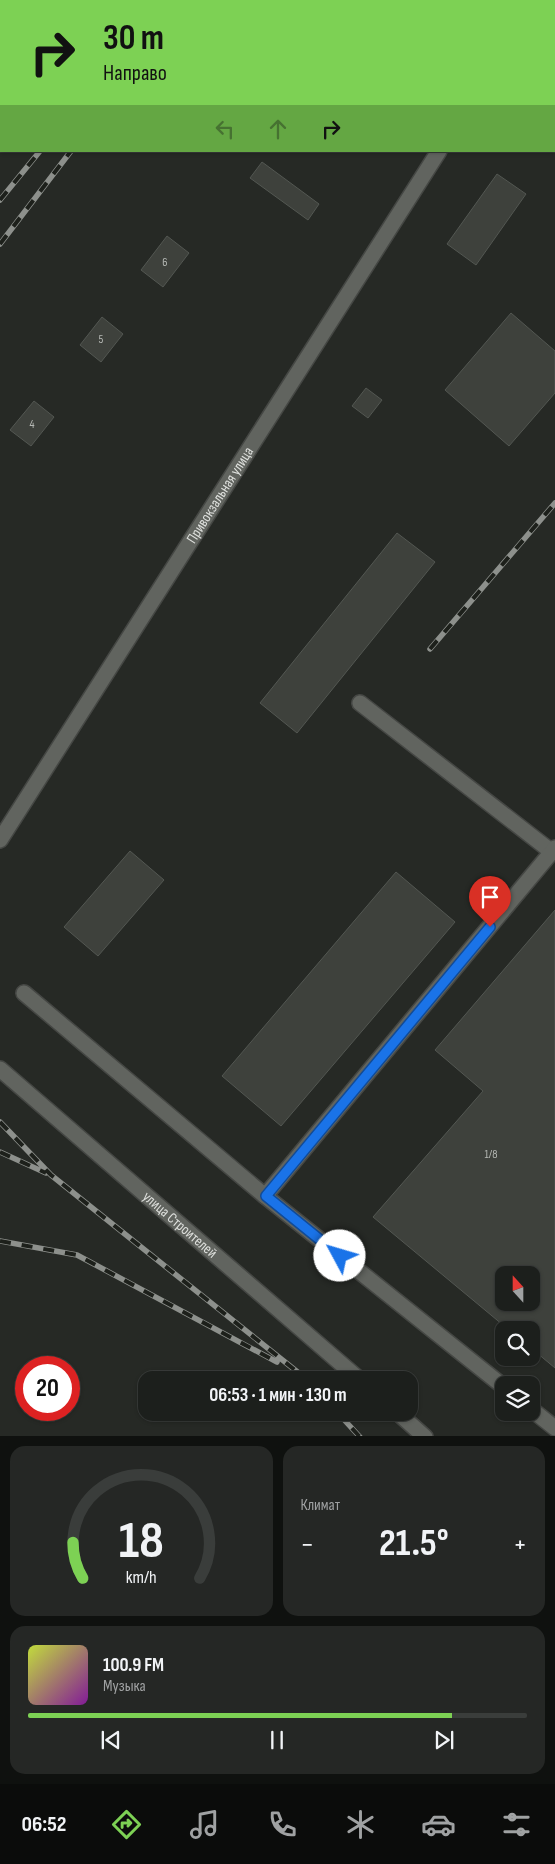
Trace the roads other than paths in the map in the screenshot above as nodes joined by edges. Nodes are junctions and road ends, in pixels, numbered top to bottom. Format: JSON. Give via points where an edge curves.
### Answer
{"nodes":[{"id":1,"x":438,"y":152,"type":"edge"},
{"id":2,"x":360,"y":703,"type":"dead end"},
{"id":3,"x":0,"y":840,"type":"edge"},
{"id":4,"x":553,"y":850,"type":"edge"},
{"id":5,"x":24,"y":993,"type":"dead end"},
{"id":6,"x":0,"y":1069,"type":"edge"},
{"id":7,"x":266,"y":1196,"type":"junction"},
{"id":8,"x":350,"y":1371,"type":"edge"},
{"id":9,"x":495,"y":1380,"type":"edge"},
{"id":10,"x":540,"y":1416,"type":"edge"},
{"id":11,"x":408,"y":1421,"type":"edge"},
{"id":12,"x":555,"y":1428,"type":"edge"},
{"id":13,"x":425,"y":1436,"type":"edge"}],
"edges":[{"from":1,"to":3,"type":"street","name":"Привокзальная улица"},
{"from":2,"to":4,"type":"street"},
{"from":4,"to":7,"type":"street"},
{"from":5,"to":7,"type":"street"},
{"from":6,"to":8,"type":"street","name":"улица Строителей"},
{"from":7,"to":9,"type":"street"},
{"from":10,"to":12,"type":"street"},
{"from":11,"to":13,"type":"street"}]}
